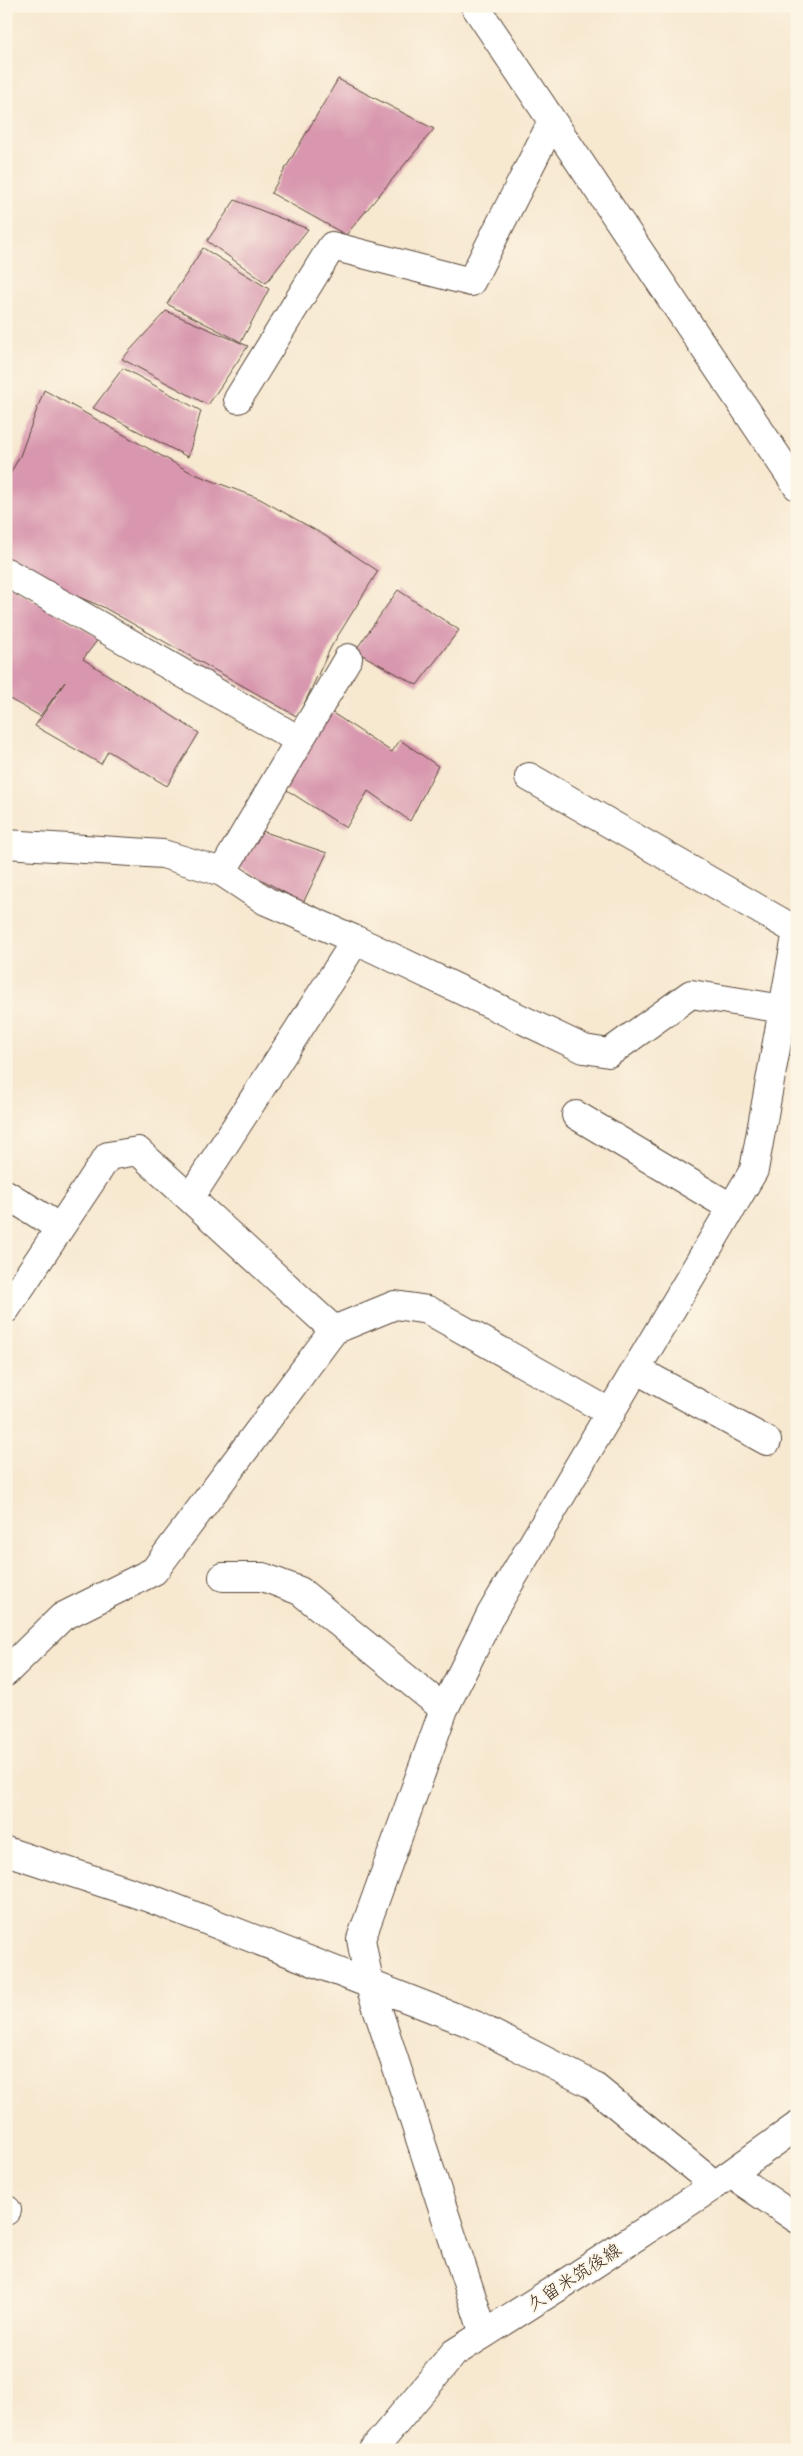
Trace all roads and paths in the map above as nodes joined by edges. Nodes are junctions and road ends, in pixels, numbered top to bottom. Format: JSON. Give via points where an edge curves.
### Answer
{"nodes":[{"id":1,"x":475,"y":6,"type":"edge"},
{"id":2,"x":552,"y":122,"type":"junction"},
{"id":3,"x":238,"y":399,"type":"dead end"},
{"id":4,"x":797,"y":486,"type":"edge"},
{"id":5,"x":6,"y":572,"type":"edge"},
{"id":6,"x":348,"y":658,"type":"dead end"},
{"id":7,"x":299,"y":740,"type":"junction"},
{"id":8,"x":529,"y":777,"type":"dead end"},
{"id":9,"x":6,"y":844,"type":"edge"},
{"id":10,"x":222,"y":872,"type":"junction"},
{"id":11,"x":797,"y":931,"type":"edge"},
{"id":12,"x":356,"y":940,"type":"junction"},
{"id":13,"x":783,"y":1009,"type":"junction"},
{"id":14,"x":576,"y":1116,"type":"dead end"},
{"id":15,"x":6,"y":1194,"type":"edge"},
{"id":16,"x":190,"y":1198,"type":"junction"},
{"id":17,"x":732,"y":1208,"type":"junction"},
{"id":18,"x":60,"y":1228,"type":"junction"},
{"id":19,"x":6,"y":1309,"type":"edge"},
{"id":20,"x":334,"y":1330,"type":"junction"},
{"id":21,"x":637,"y":1370,"type":"junction"},
{"id":22,"x":611,"y":1413,"type":"junction"},
{"id":23,"x":767,"y":1441,"type":"dead end"},
{"id":24,"x":223,"y":1577,"type":"dead end"},
{"id":25,"x":6,"y":1672,"type":"edge"},
{"id":26,"x":444,"y":1709,"type":"junction"},
{"id":27,"x":6,"y":1852,"type":"edge"},
{"id":28,"x":369,"y":1983,"type":"junction"},
{"id":29,"x":797,"y":2126,"type":"edge"},
{"id":30,"x":723,"y":2179,"type":"junction"},
{"id":31,"x":797,"y":2219,"type":"edge"},
{"id":32,"x":484,"y":2334,"type":"junction"},
{"id":33,"x":373,"y":2450,"type":"edge"}],
"edges":[{"from":1,"to":2,"type":"street"},
{"from":2,"to":3,"type":"street","via":[[470,282],[332,246]]},
{"from":2,"to":4,"type":"street"},
{"from":5,"to":7,"type":"street"},
{"from":6,"to":7,"type":"street"},
{"from":7,"to":10,"type":"street"},
{"from":8,"to":11,"type":"street"},
{"from":9,"to":10,"type":"street","via":[[163,854]]},
{"from":10,"to":12,"type":"street","via":[[266,901]]},
{"from":11,"to":13,"type":"street"},
{"from":12,"to":13,"type":"street","via":[[584,1049],[609,1053],[691,994]]},
{"from":12,"to":16,"type":"street"},
{"from":13,"to":17,"type":"street","via":[[754,1170]]},
{"from":14,"to":17,"type":"street"},
{"from":15,"to":18,"type":"street"},
{"from":16,"to":18,"type":"street","via":[[138,1151],[108,1156]]},
{"from":16,"to":20,"type":"street"},
{"from":17,"to":21,"type":"street"},
{"from":18,"to":19,"type":"street"},
{"from":20,"to":22,"type":"street","via":[[394,1304],[428,1310]]},
{"from":20,"to":25,"type":"street","via":[[154,1571],[62,1617]]},
{"from":21,"to":22,"type":"street"},
{"from":21,"to":23,"type":"street"},
{"from":22,"to":26,"type":"street","via":[[491,1614]]},
{"from":24,"to":26,"type":"street","via":[[263,1577],[300,1591]]},
{"from":26,"to":28,"type":"street","via":[[361,1939]]},
{"from":27,"to":28,"type":"street","via":[[149,1898]]},
{"from":28,"to":30,"type":"street","via":[[475,2025],[591,2084]]},
{"from":28,"to":32,"type":"street"},
{"from":29,"to":30,"type":"street","name":"久留米筑後線"},
{"from":30,"to":31,"type":"street"},
{"from":30,"to":32,"type":"street","name":"久留米筑後線"},
{"from":32,"to":33,"type":"street","name":"久留米筑後線","via":[[454,2353]]}]}
